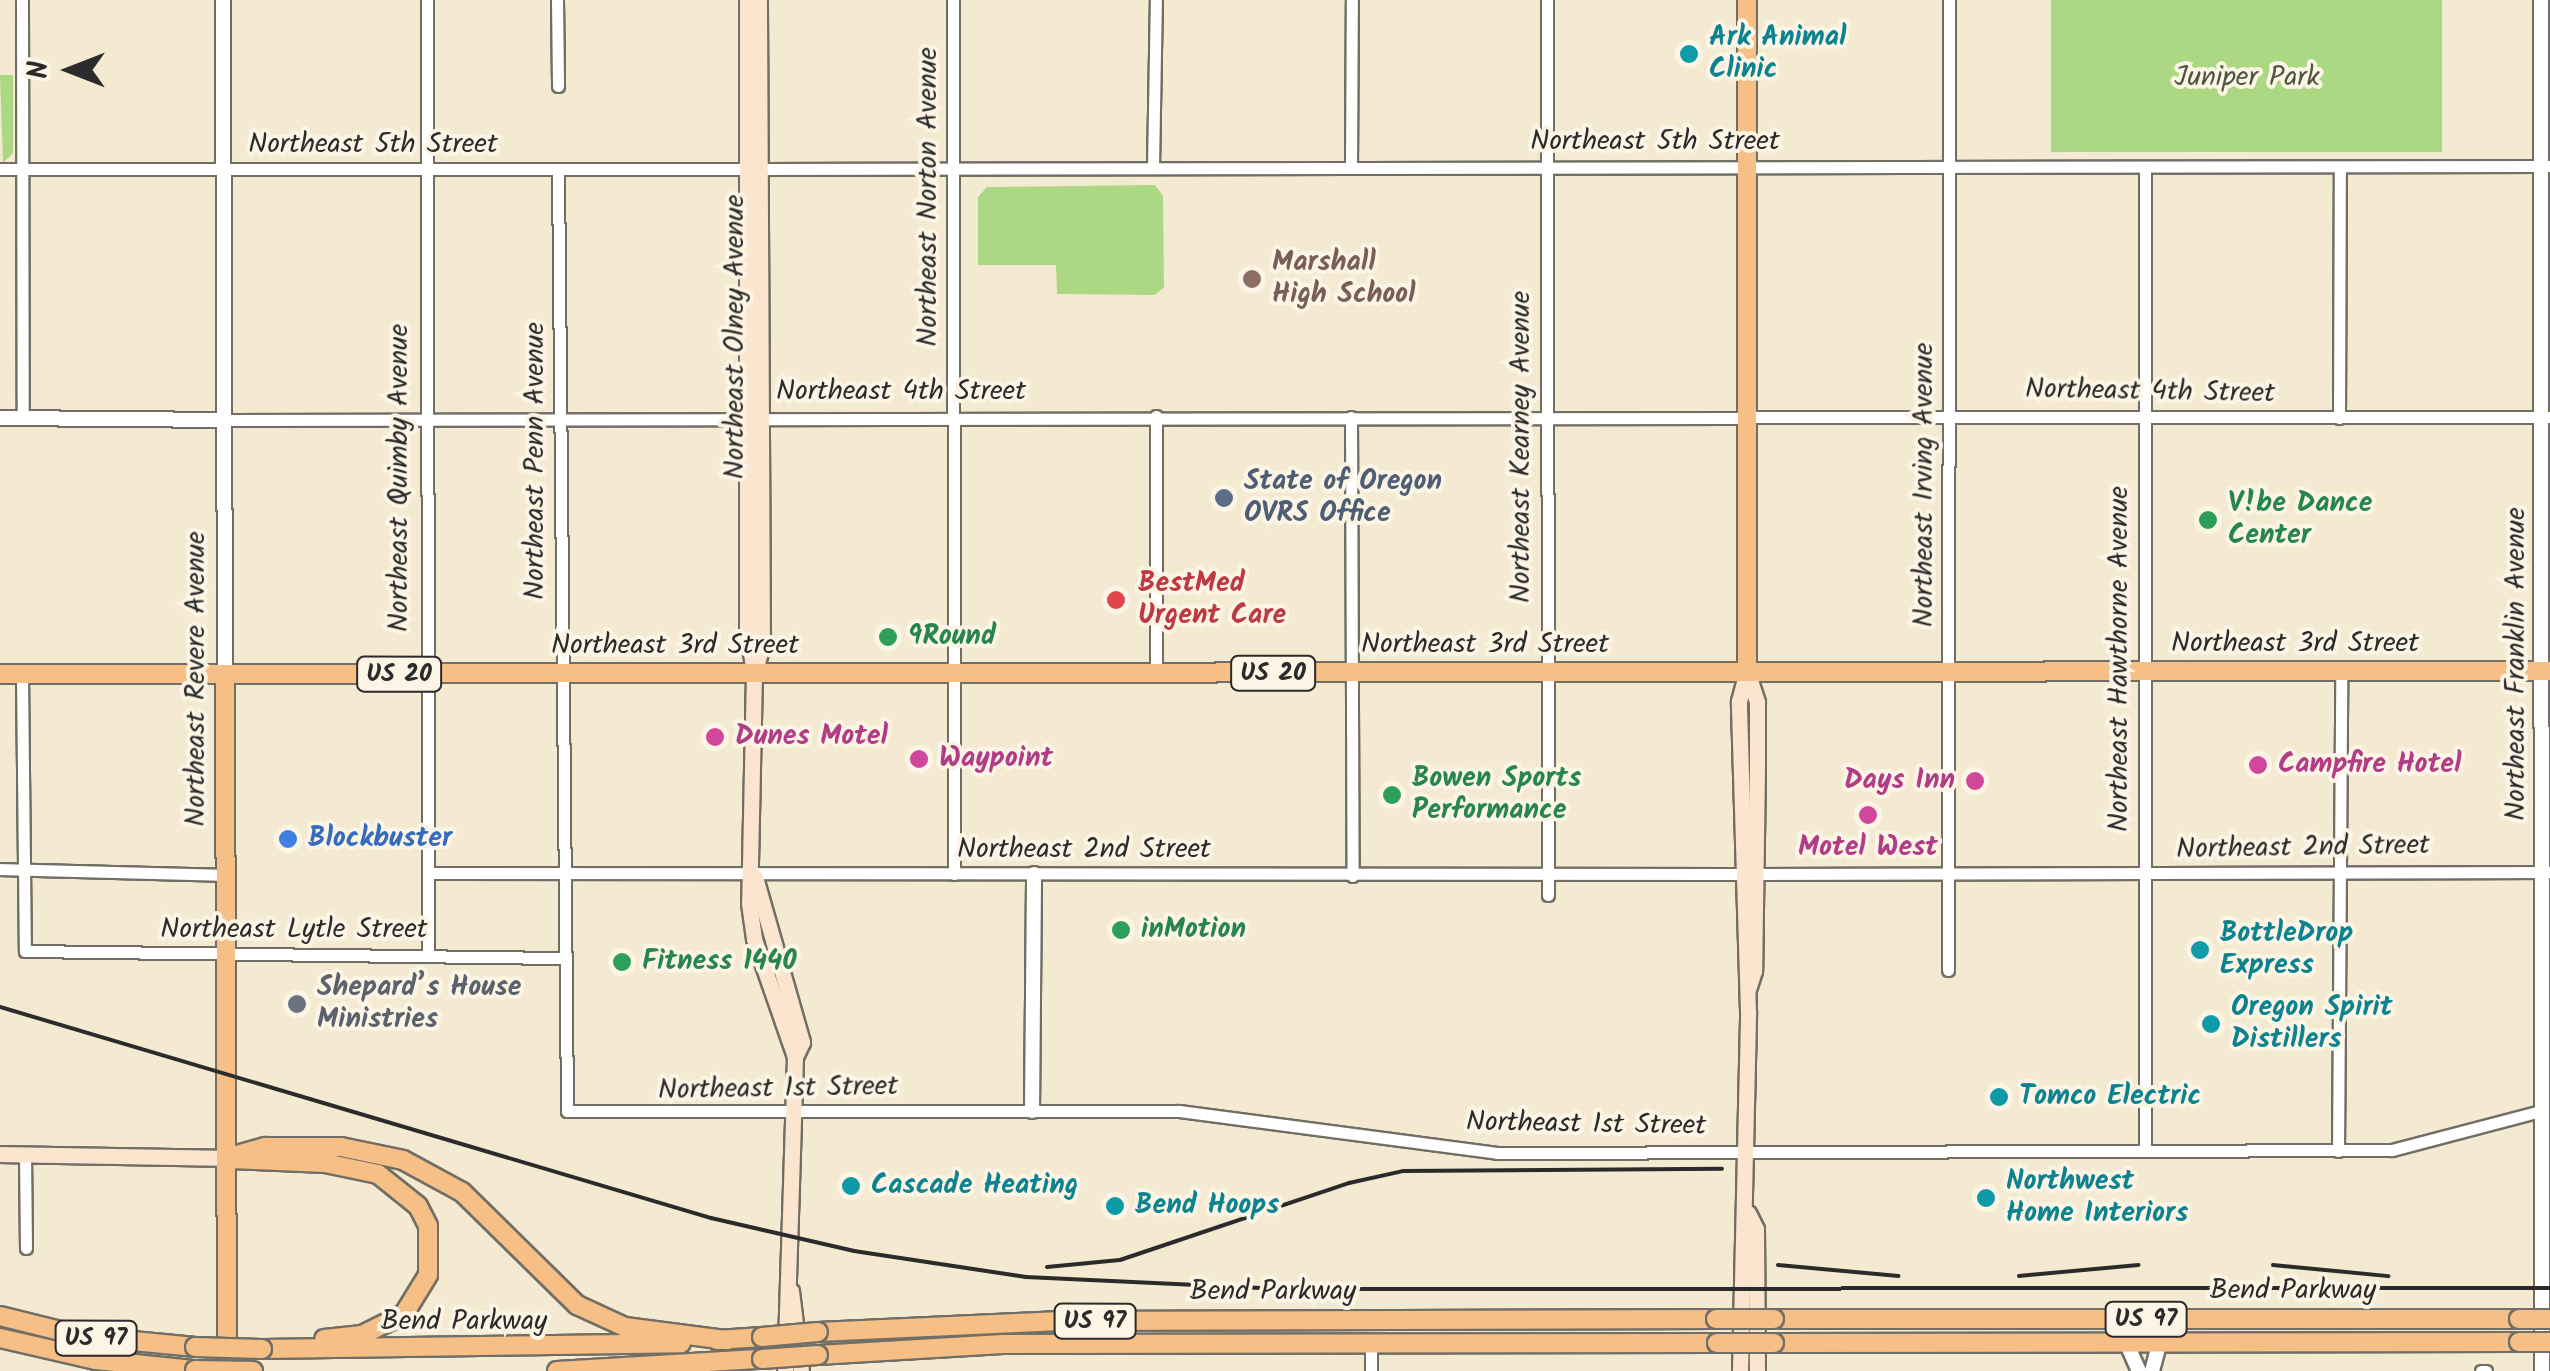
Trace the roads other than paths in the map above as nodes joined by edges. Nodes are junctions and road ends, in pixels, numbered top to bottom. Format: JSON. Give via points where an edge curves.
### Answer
{"nodes":[{"id":1,"x":22,"y":0,"type":"edge"},
{"id":2,"x":223,"y":0,"type":"edge"},
{"id":3,"x":427,"y":0,"type":"edge"},
{"id":4,"x":558,"y":0,"type":"edge"},
{"id":5,"x":748,"y":0,"type":"edge"},
{"id":6,"x":759,"y":0,"type":"edge"},
{"id":7,"x":954,"y":0,"type":"edge"},
{"id":8,"x":1156,"y":0,"type":"edge"},
{"id":9,"x":1352,"y":0,"type":"edge"},
{"id":10,"x":1547,"y":0,"type":"edge"},
{"id":11,"x":1747,"y":0,"type":"edge"},
{"id":12,"x":1949,"y":0,"type":"edge"},
{"id":13,"x":2541,"y":0,"type":"edge"},
{"id":14,"x":558,"y":86,"type":"dead end"},
{"id":15,"x":1747,"y":166,"type":"junction"},
{"id":16,"x":1949,"y":166,"type":"junction"},
{"id":17,"x":2545,"y":166,"type":"edge"},
{"id":18,"x":953,"y":167,"type":"junction"},
{"id":19,"x":1153,"y":167,"type":"junction"},
{"id":20,"x":1351,"y":167,"type":"junction"},
{"id":21,"x":1547,"y":167,"type":"junction"},
{"id":22,"x":2145,"y":168,"type":"junction"},
{"id":23,"x":2340,"y":168,"type":"junction"},
{"id":24,"x":0,"y":169,"type":"edge"},
{"id":25,"x":23,"y":169,"type":"junction"},
{"id":26,"x":224,"y":169,"type":"junction"},
{"id":27,"x":754,"y":169,"type":"junction"},
{"id":28,"x":426,"y":170,"type":"junction"},
{"id":29,"x":558,"y":170,"type":"junction"},
{"id":30,"x":1156,"y":416,"type":"junction"},
{"id":31,"x":754,"y":417,"type":"junction"},
{"id":32,"x":954,"y":417,"type":"junction"},
{"id":33,"x":1351,"y":417,"type":"junction"},
{"id":34,"x":1746,"y":417,"type":"junction"},
{"id":35,"x":1950,"y":417,"type":"junction"},
{"id":36,"x":2546,"y":417,"type":"edge"},
{"id":37,"x":0,"y":418,"type":"edge"},
{"id":38,"x":22,"y":418,"type":"junction"},
{"id":39,"x":423,"y":418,"type":"junction"},
{"id":40,"x":560,"y":418,"type":"junction"},
{"id":41,"x":2145,"y":418,"type":"junction"},
{"id":42,"x":2339,"y":418,"type":"junction"},
{"id":43,"x":1547,"y":419,"type":"junction"},
{"id":44,"x":225,"y":420,"type":"junction"},
{"id":45,"x":2341,"y":671,"type":"junction"},
{"id":46,"x":953,"y":672,"type":"junction"},
{"id":47,"x":1156,"y":672,"type":"junction"},
{"id":48,"x":1352,"y":672,"type":"junction"},
{"id":49,"x":1548,"y":672,"type":"junction"},
{"id":50,"x":1747,"y":672,"type":"junction"},
{"id":51,"x":1950,"y":672,"type":"junction"},
{"id":52,"x":2145,"y":672,"type":"junction"},
{"id":53,"x":2546,"y":672,"type":"edge"},
{"id":54,"x":0,"y":674,"type":"edge"},
{"id":55,"x":22,"y":674,"type":"junction"},
{"id":56,"x":225,"y":674,"type":"junction"},
{"id":57,"x":426,"y":674,"type":"junction"},
{"id":58,"x":562,"y":674,"type":"junction"},
{"id":59,"x":754,"y":674,"type":"junction"},
{"id":60,"x":0,"y":869,"type":"edge"},
{"id":61,"x":24,"y":869,"type":"junction"},
{"id":62,"x":428,"y":872,"type":"junction"},
{"id":63,"x":2546,"y":872,"type":"edge"},
{"id":64,"x":563,"y":873,"type":"junction"},
{"id":65,"x":754,"y":873,"type":"junction"},
{"id":66,"x":954,"y":874,"type":"junction"},
{"id":67,"x":1034,"y":874,"type":"junction"},
{"id":68,"x":1748,"y":874,"type":"junction"},
{"id":69,"x":2340,"y":874,"type":"junction"},
{"id":70,"x":224,"y":875,"type":"junction"},
{"id":71,"x":1548,"y":875,"type":"junction"},
{"id":72,"x":2145,"y":875,"type":"junction"},
{"id":73,"x":1353,"y":876,"type":"junction"},
{"id":74,"x":1949,"y":876,"type":"junction"},
{"id":75,"x":1548,"y":895,"type":"dead end"},
{"id":76,"x":224,"y":955,"type":"junction"},
{"id":77,"x":428,"y":955,"type":"junction"},
{"id":78,"x":563,"y":958,"type":"junction"},
{"id":79,"x":1948,"y":970,"type":"dead end"},
{"id":80,"x":2541,"y":1111,"type":"junction"},
{"id":81,"x":567,"y":1112,"type":"joint"},
{"id":82,"x":1032,"y":1112,"type":"junction"},
{"id":83,"x":793,"y":1114,"type":"junction"},
{"id":84,"x":2145,"y":1151,"type":"junction"},
{"id":85,"x":2338,"y":1151,"type":"junction"},
{"id":86,"x":1747,"y":1152,"type":"junction"},
{"id":87,"x":0,"y":1154,"type":"edge"},
{"id":88,"x":25,"y":1154,"type":"junction"},
{"id":89,"x":226,"y":1158,"type":"junction"},
{"id":90,"x":26,"y":1248,"type":"dead end"},
{"id":91,"x":1748,"y":1307,"type":"junction"},
{"id":92,"x":0,"y":1316,"type":"edge"},
{"id":93,"x":2547,"y":1330,"type":"edge"},
{"id":94,"x":0,"y":1338,"type":"edge"},
{"id":95,"x":727,"y":1340,"type":"junction"},
{"id":96,"x":2126,"y":1342,"type":"junction"},
{"id":97,"x":2160,"y":1342,"type":"junction"},
{"id":98,"x":1371,"y":1344,"type":"junction"},
{"id":99,"x":265,"y":1349,"type":"junction"},
{"id":100,"x":791,"y":1350,"type":"junction"},
{"id":101,"x":228,"y":1364,"type":"edge"},
{"id":102,"x":189,"y":1370,"type":"edge"},
{"id":103,"x":253,"y":1371,"type":"edge"},
{"id":104,"x":557,"y":1371,"type":"edge"},
{"id":105,"x":785,"y":1371,"type":"edge"},
{"id":106,"x":801,"y":1371,"type":"edge"},
{"id":107,"x":1371,"y":1371,"type":"edge"},
{"id":108,"x":1740,"y":1371,"type":"edge"},
{"id":109,"x":1757,"y":1371,"type":"edge"},
{"id":110,"x":2139,"y":1371,"type":"edge"},
{"id":111,"x":2152,"y":1371,"type":"edge"},
{"id":112,"x":2542,"y":1371,"type":"edge"}],
"edges":[{"from":1,"to":25,"type":"street"},
{"from":2,"to":26,"type":"street","name":"Northeast Revere Avenue"},
{"from":3,"to":28,"type":"street","name":"Northeast Quimby Avenue"},
{"from":4,"to":14,"type":"street"},
{"from":5,"to":27,"type":"main road","name":"Northeast Olney Avenue"},
{"from":6,"to":27,"type":"main road","name":"Northeast Olney Avenue"},
{"from":7,"to":18,"type":"street","name":"Northeast Norton Avenue"},
{"from":8,"to":19,"type":"street"},
{"from":9,"to":20,"type":"street"},
{"from":10,"to":21,"type":"street","name":"Northeast Kearney Avenue"},
{"from":11,"to":15,"type":"main road"},
{"from":12,"to":16,"type":"street","name":"Northeast Irving Avenue"},
{"from":13,"to":17,"type":"street","name":"Northeast Franklin Avenue"},
{"from":15,"to":16,"type":"street","name":"Northeast 5th Street"},
{"from":15,"to":21,"type":"street","name":"Northeast 5th Street"},
{"from":15,"to":34,"type":"main road"},
{"from":16,"to":22,"type":"street","name":"Northeast 5th Street"},
{"from":16,"to":35,"type":"street","name":"Northeast Irving Avenue"},
{"from":17,"to":23,"type":"street","name":"Northeast 5th Street"},
{"from":17,"to":36,"type":"street","name":"Northeast Franklin Avenue"},
{"from":18,"to":19,"type":"street","name":"Northeast 5th Street"},
{"from":18,"to":27,"type":"street","name":"Northeast 5th Street"},
{"from":18,"to":32,"type":"street","name":"Northeast Norton Avenue"},
{"from":19,"to":20,"type":"street","name":"Northeast 5th Street"},
{"from":20,"to":21,"type":"street","name":"Northeast 5th Street"},
{"from":21,"to":43,"type":"street","name":"Northeast Kearney Avenue"},
{"from":22,"to":23,"type":"street","name":"Northeast 5th Street"},
{"from":22,"to":41,"type":"street","name":"Northeast Hawthorne Avenue"},
{"from":23,"to":42,"type":"street"},
{"from":24,"to":25,"type":"street","name":"Northeast 5th Street"},
{"from":25,"to":26,"type":"street","name":"Northeast 5th Street"},
{"from":25,"to":38,"type":"street"},
{"from":26,"to":28,"type":"street","name":"Northeast 5th Street"},
{"from":26,"to":44,"type":"street","name":"Northeast Revere Avenue"},
{"from":27,"to":29,"type":"street","name":"Northeast 5th Street"},
{"from":27,"to":31,"type":"main road","name":"Northeast Olney Avenue"},
{"from":28,"to":29,"type":"street","name":"Northeast 5th Street"},
{"from":28,"to":39,"type":"street","name":"Northeast Quimby Avenue"},
{"from":29,"to":40,"type":"street","name":"Northeast Penn Avenue"},
{"from":30,"to":32,"type":"street","name":"Northeast 4th Street"},
{"from":30,"to":33,"type":"street","name":"Northeast 4th Street"},
{"from":30,"to":47,"type":"street"},
{"from":31,"to":32,"type":"street","name":"Northeast 4th Street"},
{"from":31,"to":40,"type":"street","name":"Northeast 4th Street"},
{"from":31,"to":59,"type":"main road","name":"Northeast Olney Avenue","via":[[762,646]]},
{"from":32,"to":46,"type":"street","name":"Northeast Norton Avenue"},
{"from":33,"to":43,"type":"street","name":"Northeast 4th Street"},
{"from":33,"to":48,"type":"street"},
{"from":34,"to":35,"type":"street","name":"Northeast 4th Street"},
{"from":34,"to":43,"type":"street","name":"Northeast 4th Street"},
{"from":34,"to":50,"type":"main road"},
{"from":35,"to":41,"type":"street","name":"Northeast 4th Street"},
{"from":35,"to":51,"type":"street","name":"Northeast Irving Avenue"},
{"from":36,"to":42,"type":"street","name":"Northeast 4th Street"},
{"from":36,"to":53,"type":"street","name":"Northeast Franklin Avenue"},
{"from":37,"to":38,"type":"street","name":"Northeast 4th Street"},
{"from":38,"to":44,"type":"street","name":"Northeast 4th Street"},
{"from":39,"to":40,"type":"street","name":"Northeast 4th Street"},
{"from":39,"to":44,"type":"street","name":"Northeast 4th Street"},
{"from":39,"to":57,"type":"street","name":"Northeast Quimby Avenue"},
{"from":40,"to":58,"type":"street","name":"Northeast Penn Avenue"},
{"from":41,"to":42,"type":"street","name":"Northeast 4th Street"},
{"from":41,"to":52,"type":"street","name":"Northeast Hawthorne Avenue"},
{"from":43,"to":49,"type":"street","name":"Northeast Kearney Avenue"},
{"from":44,"to":56,"type":"street","name":"Northeast Revere Avenue"},
{"from":45,"to":52,"type":"main road","name":"Northeast 3rd Street"},
{"from":45,"to":53,"type":"main road","name":"Northeast 3rd Street"},
{"from":45,"to":69,"type":"street"},
{"from":46,"to":47,"type":"main road","name":"Northeast 3rd Street","number":"US 20"},
{"from":46,"to":59,"type":"main road","name":"Northeast 3rd Street","number":"US 20"},
{"from":46,"to":66,"type":"street","name":"Northeast Norton Avenue"},
{"from":47,"to":48,"type":"main road","name":"Northeast 3rd Street","number":"US 20"},
{"from":48,"to":49,"type":"main road","name":"Northeast 3rd Street","number":"US 20"},
{"from":48,"to":73,"type":"street"},
{"from":49,"to":50,"type":"main road","name":"Northeast 3rd Street","number":"US 20"},
{"from":49,"to":71,"type":"street","name":"Northeast Kearney Avenue"},
{"from":50,"to":51,"type":"main road","name":"Northeast 3rd Street"},
{"from":50,"to":68,"type":"main road","via":[[1739,702]]},
{"from":51,"to":52,"type":"main road","name":"Northeast 3rd Street"},
{"from":51,"to":74,"type":"street","name":"Northeast Irving Avenue"},
{"from":52,"to":72,"type":"street","name":"Northeast Hawthorne Avenue"},
{"from":53,"to":63,"type":"street","name":"Northeast Franklin Avenue"},
{"from":54,"to":55,"type":"main road","name":"Northeast 3rd Street","number":"US 20"},
{"from":55,"to":56,"type":"main road","name":"Northeast 3rd Street","number":"US 20"},
{"from":55,"to":61,"type":"street"},
{"from":56,"to":57,"type":"main road","name":"Northeast 3rd Street","number":"US 20"},
{"from":56,"to":70,"type":"main road","name":"Northeast Revere Avenue"},
{"from":57,"to":58,"type":"main road","name":"Northeast 3rd Street","number":"US 20"},
{"from":57,"to":62,"type":"street","name":"Northeast Quimby Avenue"},
{"from":58,"to":59,"type":"main road","name":"Northeast 3rd Street","number":"US 20"},
{"from":58,"to":64,"type":"street","name":"Northeast Penn Avenue"},
{"from":59,"to":65,"type":"main road","name":"Northeast Olney Avenue"},
{"from":60,"to":61,"type":"street"},
{"from":61,"to":70,"type":"street"},
{"from":61,"to":76,"type":"street","name":"Northeast Lytle Street","via":[[25,951]]},
{"from":62,"to":64,"type":"street","name":"Northeast 2nd Street"},
{"from":62,"to":77,"type":"street","name":"Northeast Quimby Avenue"},
{"from":63,"to":69,"type":"street","name":"Northeast 2nd Street"},
{"from":63,"to":80,"type":"street","name":"Northeast Franklin Avenue"},
{"from":64,"to":65,"type":"street","name":"Northeast 2nd Street"},
{"from":64,"to":78,"type":"street","name":"Northeast Penn Avenue"},
{"from":65,"to":66,"type":"street","name":"Northeast 2nd Street"},
{"from":65,"to":83,"type":"main road","name":"Northeast Olney Avenue","via":[[769,939],[798,1014],[802,1042],[795,1057]]},
{"from":66,"to":67,"type":"street","name":"Northeast 2nd Street"},
{"from":67,"to":73,"type":"street","name":"Northeast 2nd Street"},
{"from":67,"to":82,"type":"street"},
{"from":68,"to":71,"type":"street","name":"Northeast 2nd Street"},
{"from":68,"to":74,"type":"street","name":"Northeast 2nd Street"},
{"from":68,"to":86,"type":"main road"},
{"from":69,"to":72,"type":"street","name":"Northeast 2nd Street"},
{"from":69,"to":85,"type":"street"},
{"from":70,"to":76,"type":"main road","name":"Northeast Revere Avenue"},
{"from":71,"to":73,"type":"street","name":"Northeast 2nd Street"},
{"from":71,"to":75,"type":"street","name":"Northeast Kearney Avenue"},
{"from":72,"to":74,"type":"street","name":"Northeast 2nd Street"},
{"from":72,"to":84,"type":"street","name":"Northeast Hawthorne Avenue"},
{"from":74,"to":79,"type":"street","name":"Northeast Irving Avenue"},
{"from":76,"to":77,"type":"street","name":"Northeast Lytle Street"},
{"from":76,"to":89,"type":"main road","name":"Northeast Revere Avenue"},
{"from":77,"to":78,"type":"street","name":"Northeast Lytle Street"},
{"from":78,"to":81,"type":"street","name":"Northeast Penn Avenue"},
{"from":80,"to":85,"type":"street","name":"Northeast 1st Street","via":[[2418,1147]]},
{"from":80,"to":93,"type":"street","name":"Northeast Franklin Avenue"},
{"from":81,"to":83,"type":"street","name":"Northeast 1st Street"},
{"from":82,"to":83,"type":"street","name":"Northeast 1st Street"},
{"from":82,"to":86,"type":"street","name":"Northeast 1st Street","via":[[1210,1113],[1497,1153]]},
{"from":83,"to":100,"type":"main road","name":"Northeast Olney Avenue"},
{"from":84,"to":85,"type":"street","name":"Northeast 1st Street"},
{"from":84,"to":86,"type":"street","name":"Northeast 1st Street"},
{"from":86,"to":91,"type":"main road","via":[[1748,1213],[1756,1229]]},
{"from":87,"to":88,"type":"main road"},
{"from":88,"to":89,"type":"main road"},
{"from":88,"to":90,"type":"street"},
{"from":89,"to":95,"type":"main road","via":[[265,1147],[341,1146],[403,1160],[462,1192],[577,1305],[626,1327]]},
{"from":89,"to":99,"type":"main road","via":[[378,1174],[418,1206],[428,1226],[428,1275],[404,1314],[356,1336]]},
{"from":89,"to":101,"type":"main road","name":"Northeast Revere Avenue"},
{"from":91,"to":108,"type":"main road"},
{"from":91,"to":109,"type":"main road"},
{"from":92,"to":99,"type":"main road","name":"Bend Parkway","number":"US 97","bridge":true,"via":[[92,1338]]},
{"from":93,"to":95,"type":"main road","name":"Bend Parkway","number":"US 97","bridge":true,"via":[[2519,1319],[1060,1321]]},
{"from":93,"to":97,"type":"main road","name":"Bend Parkway","number":"US 97","bridge":true,"via":[[2519,1342]]},
{"from":93,"to":112,"type":"street","name":"Northeast Franklin Avenue"},
{"from":94,"to":102,"type":"main road","number":"US 97","via":[[76,1357]]},
{"from":95,"to":99,"type":"main road","name":"Bend Parkway","number":"US 97","via":[[567,1349]]},
{"from":96,"to":97,"type":"main road","name":"Bend Parkway","number":"US 97"},
{"from":96,"to":98,"type":"main road","name":"Bend Parkway","number":"US 97","bridge":true},
{"from":96,"to":110,"type":"street"},
{"from":97,"to":111,"type":"street"},
{"from":98,"to":104,"type":"main road","name":"Bend Parkway","number":"US 97","bridge":true,"via":[[1003,1344]]},
{"from":98,"to":107,"type":"street"},
{"from":100,"to":105,"type":"main road"},
{"from":100,"to":106,"type":"main road"},
{"from":102,"to":103,"type":"main road","number":"US 97","bridge":true}]}
